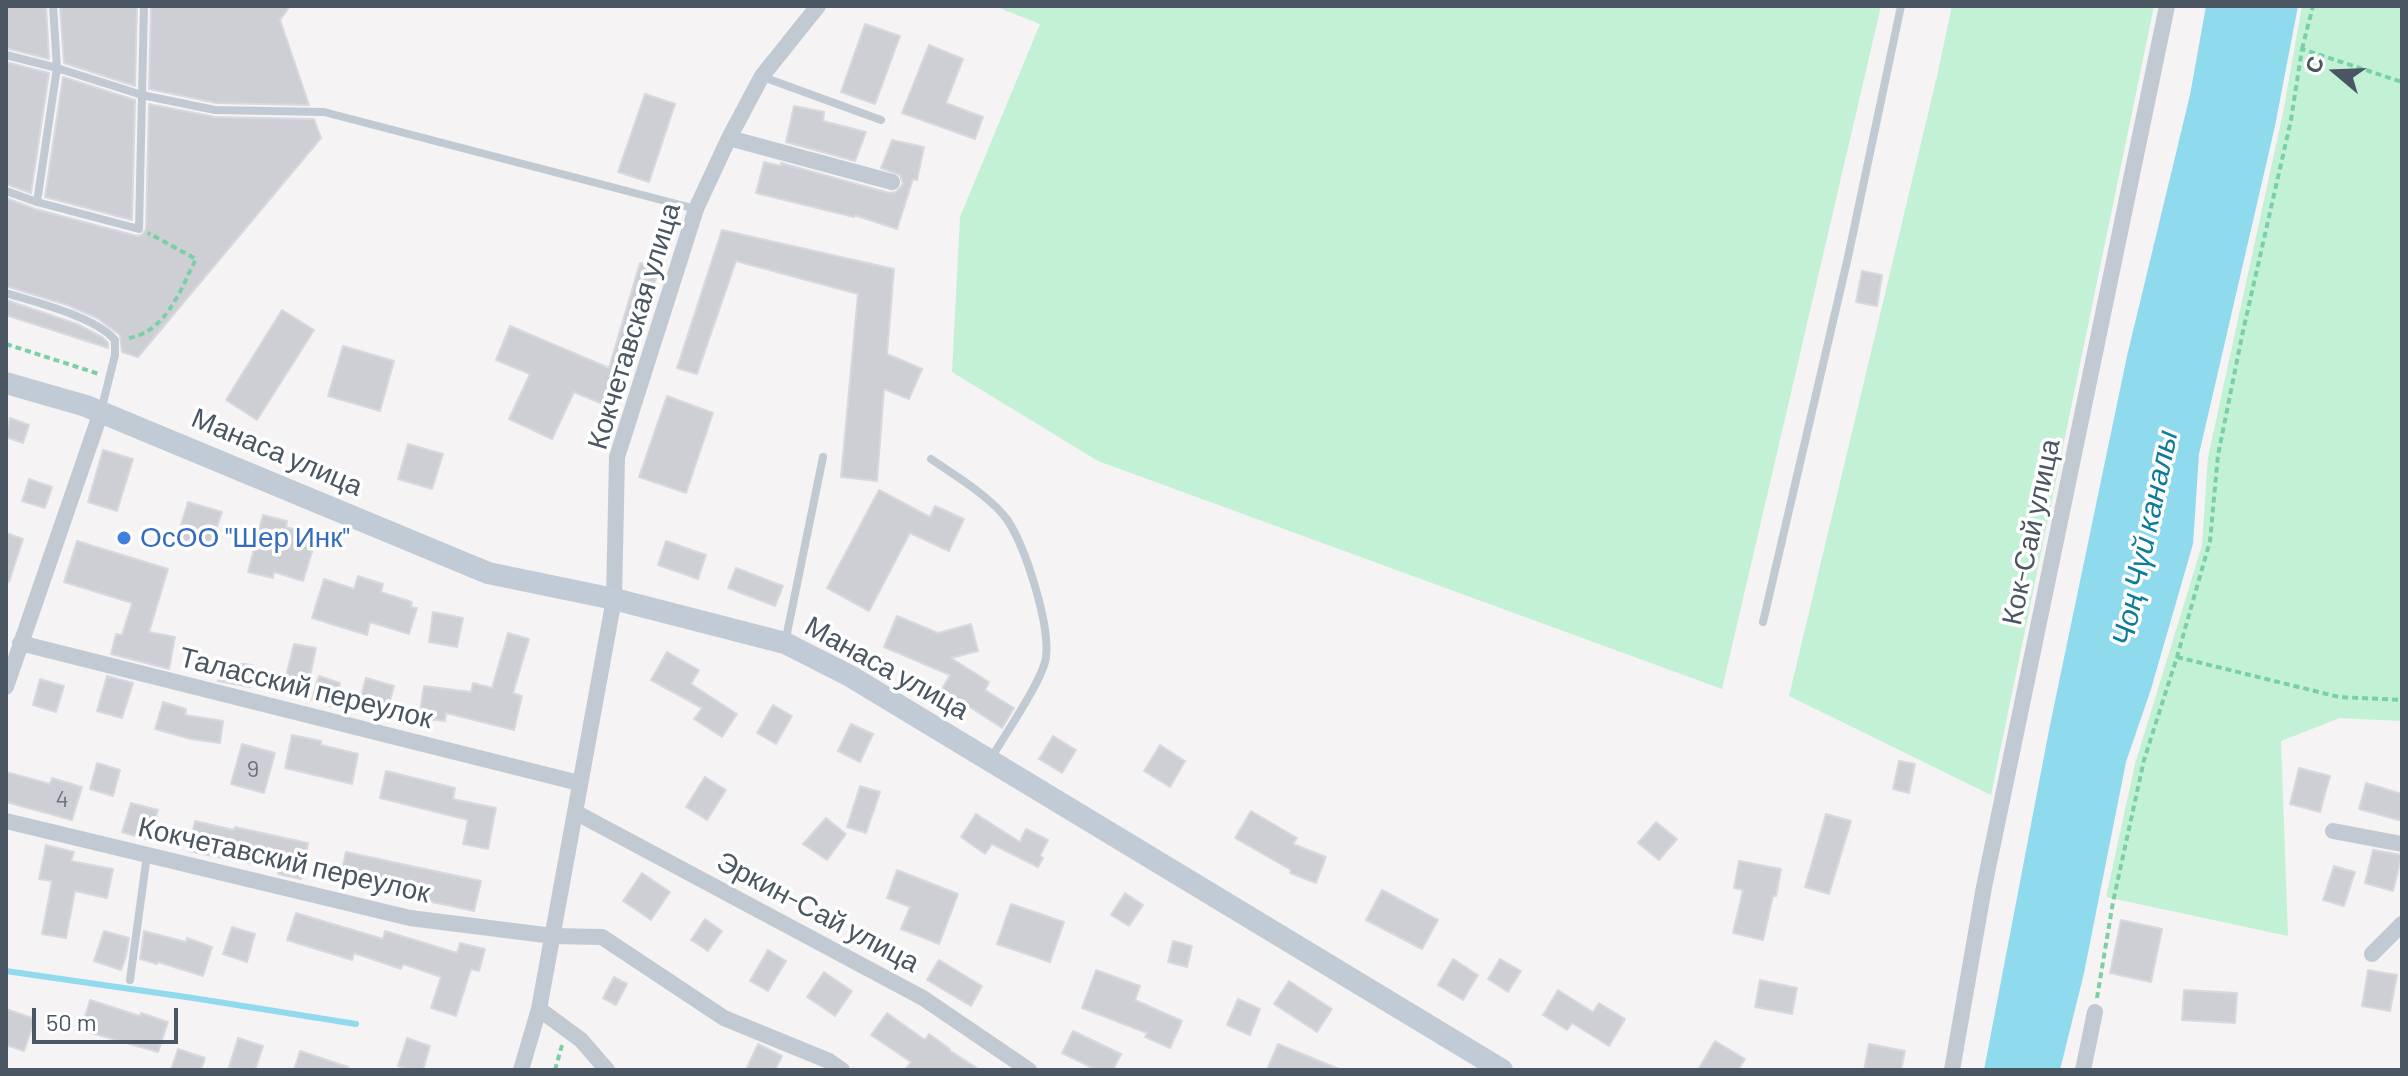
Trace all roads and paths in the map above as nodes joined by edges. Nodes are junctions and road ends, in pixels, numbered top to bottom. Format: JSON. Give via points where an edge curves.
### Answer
{"nodes":[{"id":1,"x":53,"y":6,"type":"edge"},
{"id":2,"x":144,"y":6,"type":"edge"},
{"id":3,"x":818,"y":6,"type":"edge"},
{"id":4,"x":1901,"y":6,"type":"edge"},
{"id":5,"x":2167,"y":6,"type":"edge"},
{"id":6,"x":2313,"y":6,"type":"edge"},
{"id":7,"x":2302,"y":49,"type":"junction"},
{"id":8,"x":6,"y":55,"type":"edge"},
{"id":9,"x":57,"y":68,"type":"junction"},
{"id":10,"x":762,"y":76,"type":"junction"},
{"id":11,"x":2402,"y":82,"type":"edge"},
{"id":12,"x":142,"y":95,"type":"junction"},
{"id":13,"x":881,"y":120,"type":"dead end"},
{"id":14,"x":729,"y":138,"type":"junction"},
{"id":15,"x":892,"y":182,"type":"dead end"},
{"id":16,"x":6,"y":191,"type":"edge"},
{"id":17,"x":37,"y":202,"type":"junction"},
{"id":18,"x":696,"y":209,"type":"junction"},
{"id":19,"x":139,"y":229,"type":"junction"},
{"id":20,"x":6,"y":293,"type":"edge"},
{"id":21,"x":115,"y":340,"type":"junction"},
{"id":22,"x":6,"y":344,"type":"edge"},
{"id":23,"x":110,"y":377,"type":"junction"},
{"id":24,"x":6,"y":383,"type":"edge"},
{"id":25,"x":101,"y":412,"type":"junction"},
{"id":26,"x":823,"y":457,"type":"dead end"},
{"id":27,"x":931,"y":459,"type":"dead end"},
{"id":28,"x":614,"y":599,"type":"junction"},
{"id":29,"x":1763,"y":622,"type":"dead end"},
{"id":30,"x":20,"y":643,"type":"junction"},
{"id":31,"x":785,"y":643,"type":"junction"},
{"id":32,"x":2177,"y":657,"type":"junction"},
{"id":33,"x":7,"y":682,"type":"edge"},
{"id":34,"x":2402,"y":700,"type":"edge"},
{"id":35,"x":990,"y":761,"type":"junction"},
{"id":36,"x":579,"y":783,"type":"junction"},
{"id":37,"x":575,"y":812,"type":"junction"},
{"id":38,"x":6,"y":821,"type":"edge"},
{"id":39,"x":2333,"y":831,"type":"dead end"},
{"id":40,"x":2402,"y":844,"type":"edge"},
{"id":41,"x":147,"y":855,"type":"junction"},
{"id":42,"x":2402,"y":924,"type":"edge"},
{"id":43,"x":553,"y":936,"type":"junction"},
{"id":44,"x":2372,"y":954,"type":"dead end"},
{"id":45,"x":130,"y":980,"type":"dead end"},
{"id":46,"x":539,"y":1009,"type":"junction"},
{"id":47,"x":2095,"y":1012,"type":"joint"},
{"id":48,"x":563,"y":1043,"type":"dead end"},
{"id":49,"x":521,"y":1070,"type":"edge"},
{"id":50,"x":555,"y":1070,"type":"edge"},
{"id":51,"x":607,"y":1070,"type":"edge"},
{"id":52,"x":842,"y":1070,"type":"edge"},
{"id":53,"x":1029,"y":1070,"type":"edge"},
{"id":54,"x":1502,"y":1070,"type":"edge"},
{"id":55,"x":1952,"y":1070,"type":"edge"},
{"id":56,"x":2083,"y":1070,"type":"edge"}],
"edges":[{"from":1,"to":9,"type":"lane"},
{"from":2,"to":12,"type":"lane"},
{"from":3,"to":10,"type":"street","name":"Кокчетавская улица"},
{"from":4,"to":29,"type":"lane"},
{"from":5,"to":55,"type":"street","name":"Кок-Сай улица","via":[[1984,887]]},
{"from":6,"to":7,"type":"path"},
{"from":7,"to":11,"type":"path"},
{"from":7,"to":32,"type":"path","via":[[2218,455],[2210,541]]},
{"from":8,"to":9,"type":"lane"},
{"from":9,"to":12,"type":"lane"},
{"from":9,"to":17,"type":"lane"},
{"from":10,"to":13,"type":"lane"},
{"from":10,"to":14,"type":"street","name":"Кокчетавская улица"},
{"from":12,"to":18,"type":"lane","via":[[215,110],[324,112]]},
{"from":12,"to":19,"type":"lane"},
{"from":14,"to":15,"type":"street"},
{"from":14,"to":18,"type":"street","name":"Кокчетавская улица"},
{"from":16,"to":17,"type":"lane"},
{"from":17,"to":19,"type":"lane"},
{"from":18,"to":28,"type":"street","name":"Кокчетавская улица","via":[[617,457]]},
{"from":19,"to":21,"type":"path","via":[[196,259],[166,317],[141,335]]},
{"from":20,"to":21,"type":"lane","via":[[100,327]]},
{"from":21,"to":23,"type":"lane"},
{"from":22,"to":23,"type":"path"},
{"from":23,"to":25,"type":"lane"},
{"from":24,"to":25,"type":"street","name":"Манаса улица"},
{"from":25,"to":28,"type":"street","name":"Манаса улица","via":[[488,573]]},
{"from":25,"to":30,"type":"street"},
{"from":26,"to":31,"type":"lane"},
{"from":27,"to":35,"type":"lane","via":[[1007,519],[1034,578],[1043,623],[1046,657],[1039,676]]},
{"from":28,"to":31,"type":"street","name":"Манаса улица"},
{"from":28,"to":36,"type":"street","name":"Кокчетавская улица"},
{"from":30,"to":33,"type":"street"},
{"from":30,"to":36,"type":"street","name":"Таласский переулок"},
{"from":31,"to":35,"type":"street","name":"Манаса улица"},
{"from":32,"to":34,"type":"path","via":[[2339,697]]},
{"from":32,"to":47,"type":"path","via":[[2144,760]]},
{"from":35,"to":54,"type":"street","name":"Манаса улица"},
{"from":36,"to":37,"type":"street","name":"Кокчетавская улица"},
{"from":37,"to":43,"type":"street","name":"Кокчетавская улица"},
{"from":37,"to":53,"type":"street","name":"Эркин-Сай улица","via":[[923,998]]},
{"from":38,"to":41,"type":"street","name":"Кокчетавский переулок"},
{"from":39,"to":40,"type":"street"},
{"from":41,"to":43,"type":"street","name":"Кокчетавский переулок","via":[[410,918]]},
{"from":41,"to":45,"type":"lane"},
{"from":42,"to":44,"type":"street"},
{"from":43,"to":46,"type":"street","name":"Кокчетавская улица"},
{"from":43,"to":52,"type":"street","name":"Кокчетавский переулок","via":[[602,937],[724,1018]]},
{"from":46,"to":49,"type":"street","name":"Кокчетавская улица"},
{"from":46,"to":51,"type":"street","via":[[581,1040]]},
{"from":47,"to":56,"type":"street"},
{"from":48,"to":50,"type":"path"}]}
